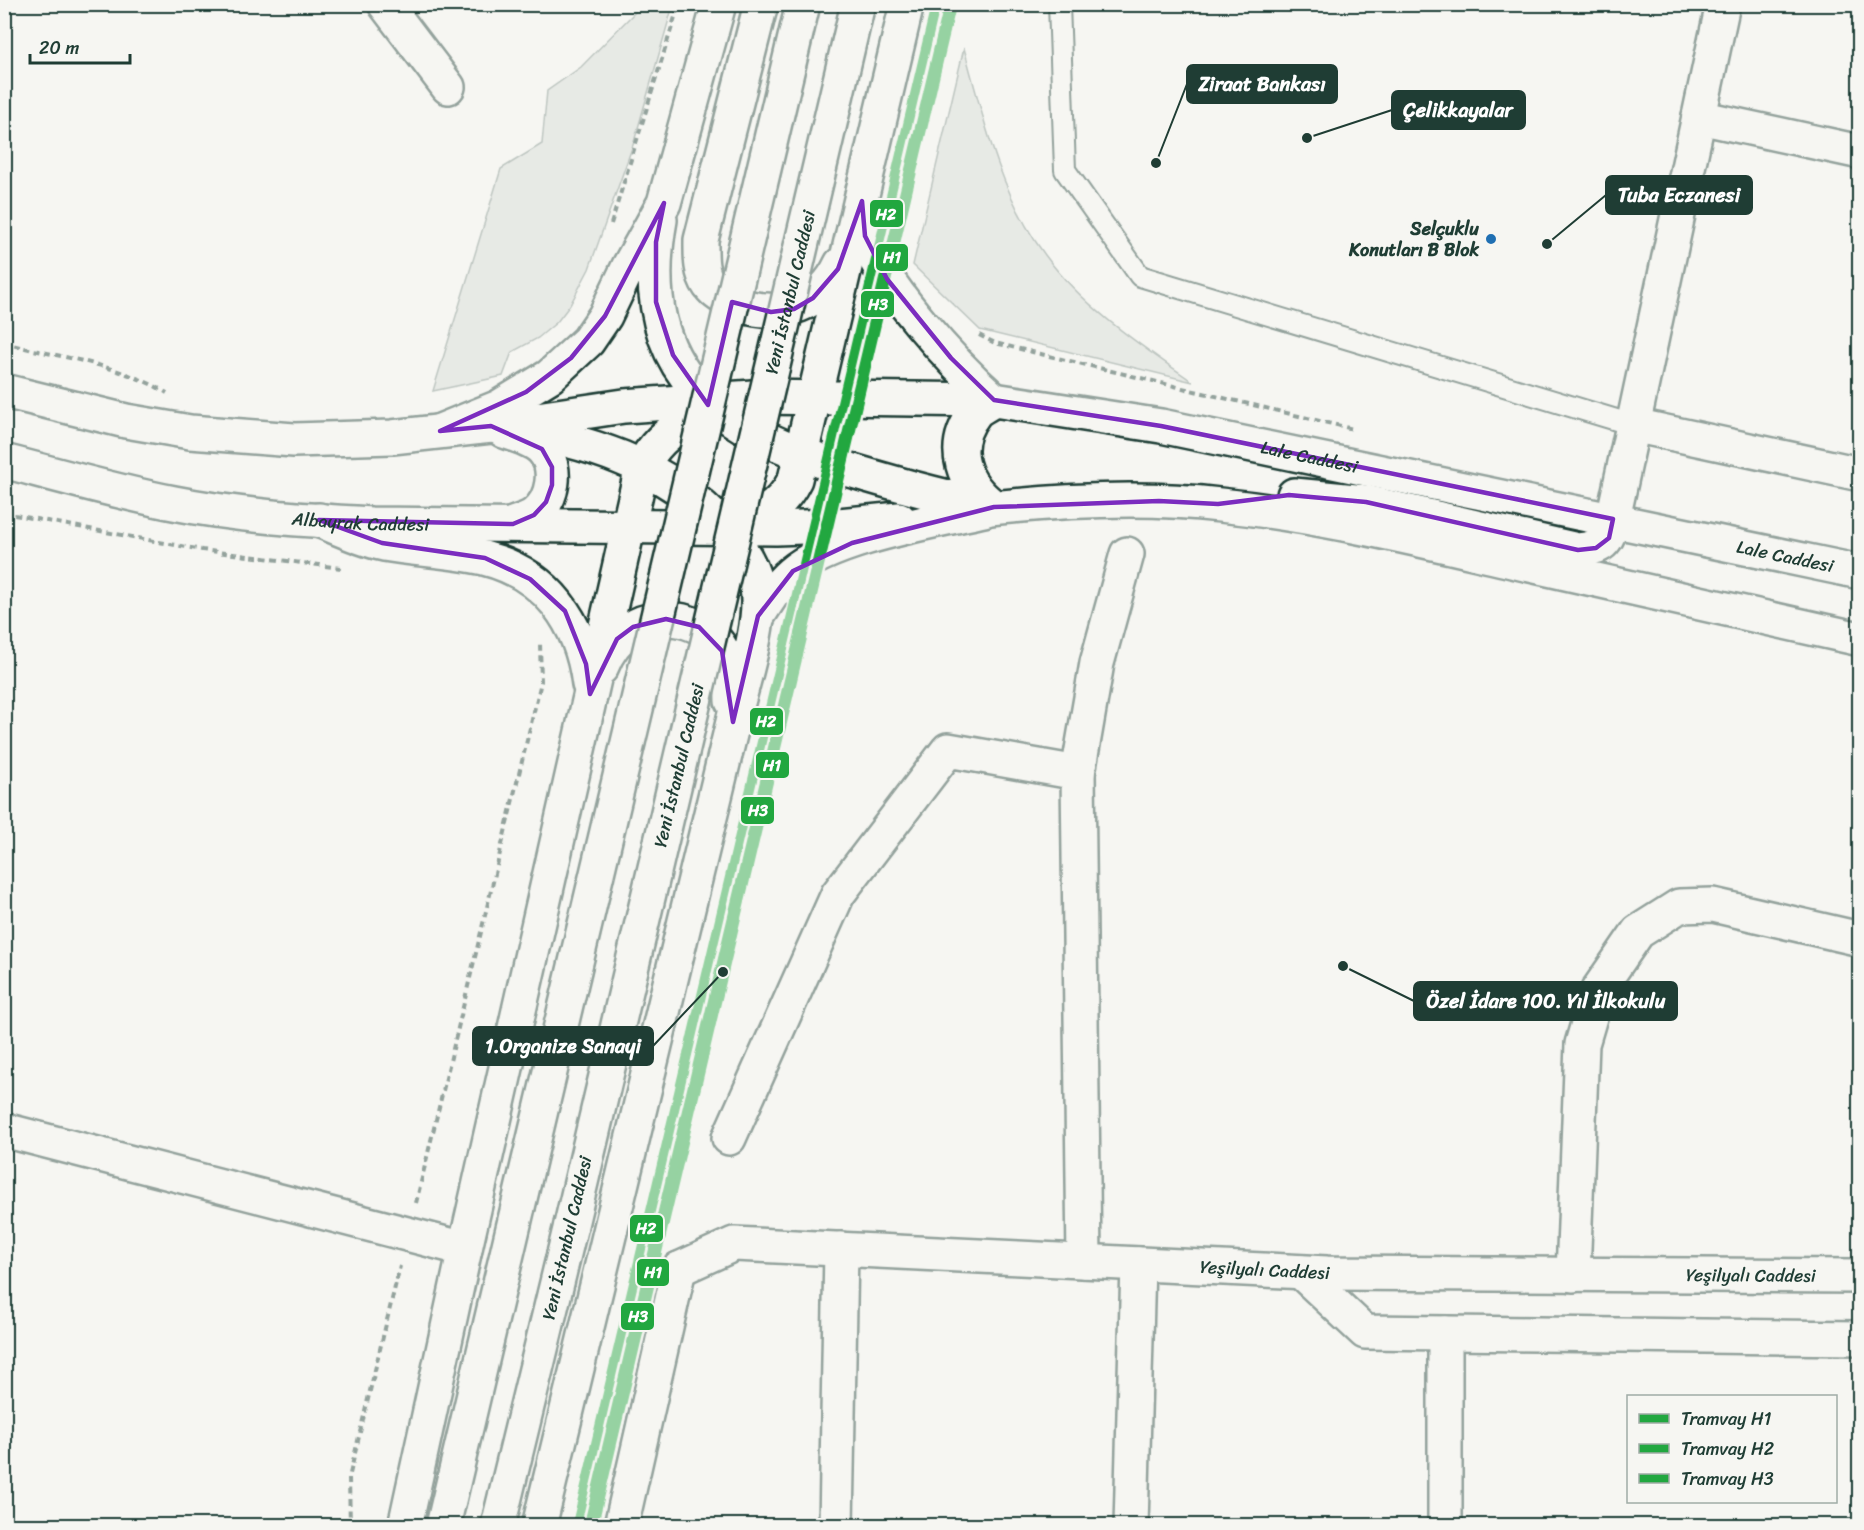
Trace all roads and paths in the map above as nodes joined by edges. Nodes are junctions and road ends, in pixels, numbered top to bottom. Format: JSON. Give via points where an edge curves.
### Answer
{"nodes":[{"id":1,"x":385,"y":4,"type":"edge"},
{"id":2,"x":679,"y":4,"type":"edge"},
{"id":3,"x":720,"y":4,"type":"edge"},
{"id":4,"x":761,"y":4,"type":"edge"},
{"id":5,"x":803,"y":4,"type":"edge"},
{"id":6,"x":858,"y":4,"type":"edge"},
{"id":7,"x":907,"y":4,"type":"edge"},
{"id":8,"x":1059,"y":4,"type":"edge"},
{"id":9,"x":1723,"y":4,"type":"edge"},
{"id":10,"x":448,"y":87,"type":"dead end"},
{"id":11,"x":1699,"y":117,"type":"junction"},
{"id":12,"x":1860,"y":152,"type":"edge"},
{"id":13,"x":862,"y":201,"type":"junction"},
{"id":14,"x":663,"y":203,"type":"junction"},
{"id":15,"x":609,"y":231,"type":"dead end"},
{"id":16,"x":851,"y":242,"type":"junction"},
{"id":17,"x":974,"y":332,"type":"dead end"},
{"id":18,"x":4,"y":343,"type":"edge"},
{"id":19,"x":4,"y":391,"type":"edge"},
{"id":20,"x":816,"y":396,"type":"junction"},
{"id":21,"x":174,"y":398,"type":"dead end"},
{"id":22,"x":994,"y":400,"type":"junction"},
{"id":23,"x":710,"y":404,"type":"junction"},
{"id":24,"x":1633,"y":425,"type":"junction"},
{"id":25,"x":491,"y":426,"type":"junction"},
{"id":26,"x":1357,"y":430,"type":"dead end"},
{"id":27,"x":440,"y":432,"type":"junction"},
{"id":28,"x":801,"y":456,"type":"junction"},
{"id":29,"x":4,"y":461,"type":"edge"},
{"id":30,"x":642,"y":467,"type":"junction"},
{"id":31,"x":1860,"y":474,"type":"edge"},
{"id":32,"x":1218,"y":504,"type":"junction"},
{"id":33,"x":994,"y":507,"type":"junction"},
{"id":34,"x":4,"y":513,"type":"edge"},
{"id":35,"x":1614,"y":519,"type":"junction"},
{"id":36,"x":319,"y":520,"type":"junction"},
{"id":37,"x":513,"y":524,"type":"junction"},
{"id":38,"x":627,"y":526,"type":"junction"},
{"id":39,"x":724,"y":528,"type":"junction"},
{"id":40,"x":1127,"y":554,"type":"dead end"},
{"id":41,"x":353,"y":570,"type":"dead end"},
{"id":42,"x":1860,"y":572,"type":"edge"},
{"id":43,"x":565,"y":611,"type":"junction"},
{"id":44,"x":758,"y":616,"type":"junction"},
{"id":45,"x":1860,"y":639,"type":"edge"},
{"id":46,"x":590,"y":694,"type":"junction"},
{"id":47,"x":733,"y":722,"type":"junction"},
{"id":48,"x":1078,"y":773,"type":"junction"},
{"id":49,"x":1860,"y":939,"type":"edge"},
{"id":50,"x":4,"y":1130,"type":"edge"},
{"id":51,"x":729,"y":1138,"type":"dead end"},
{"id":52,"x":408,"y":1233,"type":"junction"},
{"id":53,"x":465,"y":1249,"type":"junction"},
{"id":54,"x":841,"y":1249,"type":"junction"},
{"id":55,"x":1084,"y":1261,"type":"junction"},
{"id":56,"x":1138,"y":1264,"type":"junction"},
{"id":57,"x":1300,"y":1272,"type":"junction"},
{"id":58,"x":1573,"y":1275,"type":"junction"},
{"id":59,"x":1860,"y":1276,"type":"edge"},
{"id":60,"x":1445,"y":1333,"type":"junction"},
{"id":61,"x":1860,"y":1338,"type":"edge"},
{"id":62,"x":350,"y":1526,"type":"edge"},
{"id":63,"x":405,"y":1526,"type":"edge"},
{"id":64,"x":443,"y":1526,"type":"edge"},
{"id":65,"x":498,"y":1526,"type":"edge"},
{"id":66,"x":539,"y":1526,"type":"edge"},
{"id":67,"x":621,"y":1526,"type":"edge"},
{"id":68,"x":837,"y":1526,"type":"edge"},
{"id":69,"x":1131,"y":1526,"type":"edge"},
{"id":70,"x":1445,"y":1526,"type":"edge"}],
"edges":[{"from":1,"to":10,"type":"main road"},
{"from":2,"to":15,"type":"path"},
{"from":3,"to":14,"type":"main road"},
{"from":4,"to":16,"type":"main road","via":[[701,240],[701,264],[709,285],[724,299],[771,312],[794,309],[827,286]]},
{"from":5,"to":64,"type":"main road","bridge":true},
{"from":6,"to":65,"type":"main road","name":"Yeni İstanbul Caddesi","bridge":true},
{"from":7,"to":13,"type":"main road"},
{"from":8,"to":24,"type":"lane","via":[[1065,170],[1140,276]]},
{"from":9,"to":11,"type":"main road"},
{"from":11,"to":12,"type":"main road"},
{"from":11,"to":24,"type":"main road"},
{"from":13,"to":16,"type":"main road"},
{"from":13,"to":22,"type":"main road","via":[[866,236],[887,279],[951,358]]},
{"from":14,"to":23,"type":"main road","via":[[656,242],[656,302],[673,355]]},
{"from":14,"to":27,"type":"main road","via":[[605,316],[571,358],[526,392]]},
{"from":16,"to":20,"type":"main road"},
{"from":17,"to":26,"type":"path","via":[[995,343]]},
{"from":18,"to":21,"type":"path","via":[[143,380]]},
{"from":19,"to":27,"type":"main road","via":[[126,421],[238,437],[345,439]]},
{"from":20,"to":22,"type":"main road","name":"Lale Caddesi"},
{"from":20,"to":23,"type":"main road","name":"Lale Caddesi","via":[[753,397]]},
{"from":20,"to":28,"type":"main road"},
{"from":22,"to":33,"type":"main road","via":[[975,412],[961,443],[963,471],[978,494]]},
{"from":22,"to":35,"type":"main road","name":"Lale Caddesi","via":[[1161,426]]},
{"from":23,"to":25,"type":"main road","via":[[624,406]]},
{"from":23,"to":28,"type":"main road","via":[[765,441]]},
{"from":23,"to":30,"type":"main road","via":[[661,439]]},
{"from":24,"to":31,"type":"main road"},
{"from":24,"to":35,"type":"main road"},
{"from":25,"to":27,"type":"main road"},
{"from":25,"to":30,"type":"main road","via":[[585,445]]},
{"from":25,"to":37,"type":"main road","via":[[543,449],[552,468],[546,502],[534,515]]},
{"from":28,"to":33,"type":"main road"},
{"from":28,"to":39,"type":"main road","via":[[788,495],[759,517]]},
{"from":29,"to":36,"type":"main road","name":"Albayrak Caddesi","via":[[173,503],[223,512]]},
{"from":30,"to":38,"type":"main road"},
{"from":30,"to":39,"type":"main road","via":[[694,499]]},
{"from":32,"to":33,"type":"main road","via":[[1159,501]]},
{"from":32,"to":35,"type":"main road","via":[[1256,496],[1289,495],[1366,502],[1578,550],[1596,548],[1609,538]]},
{"from":32,"to":45,"type":"main road","via":[[1335,522]]},
{"from":33,"to":39,"type":"main road","name":"Albayrak Caddesi","via":[[829,526]]},
{"from":33,"to":44,"type":"main road","via":[[852,543],[822,555],[793,571],[773,591]]},
{"from":34,"to":41,"type":"path","via":[[202,550]]},
{"from":35,"to":42,"type":"main road","name":"Lale Caddesi"},
{"from":36,"to":37,"type":"main road","name":"Albayrak Caddesi"},
{"from":36,"to":43,"type":"main road","via":[[382,543],[477,557],[509,567],[531,579]]},
{"from":37,"to":38,"type":"main road","name":"Albayrak Caddesi"},
{"from":38,"to":39,"type":"main road","name":"Albayrak Caddesi"},
{"from":38,"to":46,"type":"main road"},
{"from":39,"to":44,"type":"main road","via":[[748,564],[757,588]]},
{"from":40,"to":48,"type":"main road","via":[[1097,663]]},
{"from":43,"to":46,"type":"main road","via":[[586,664]]},
{"from":43,"to":52,"type":"path","via":[[540,630],[541,682]]},
{"from":44,"to":47,"type":"main road"},
{"from":46,"to":47,"type":"main road","via":[[617,639],[647,621],[684,621],[706,632],[722,651],[729,671]]},
{"from":46,"to":53,"type":"main road"},
{"from":47,"to":66,"type":"main road"},
{"from":48,"to":51,"type":"main road","via":[[948,750],[838,894]]},
{"from":48,"to":55,"type":"main road"},
{"from":49,"to":58,"type":"main road","via":[[1713,905],[1679,906],[1638,932],[1598,990],[1582,1044]]},
{"from":50,"to":52,"type":"main road"},
{"from":52,"to":53,"type":"main road"},
{"from":52,"to":62,"type":"path","via":[[350,1478]]},
{"from":53,"to":63,"type":"main road"},
{"from":54,"to":55,"type":"main road","name":"Yeşilyalı Caddesi"},
{"from":54,"to":67,"type":"main road","name":"Yeşilyalı Caddesi","via":[[734,1244],[678,1269]]},
{"from":54,"to":68,"type":"main road"},
{"from":55,"to":56,"type":"main road","name":"Yeşilyalı Caddesi"},
{"from":56,"to":57,"type":"main road","name":"Yeşilyalı Caddesi"},
{"from":56,"to":69,"type":"main road"},
{"from":57,"to":58,"type":"main road","name":"Yeşilyalı Caddesi"},
{"from":57,"to":60,"type":"main road","via":[[1365,1332]]},
{"from":58,"to":59,"type":"main road","name":"Yeşilyalı Caddesi"},
{"from":60,"to":61,"type":"main road"},
{"from":60,"to":70,"type":"main road"}]}
